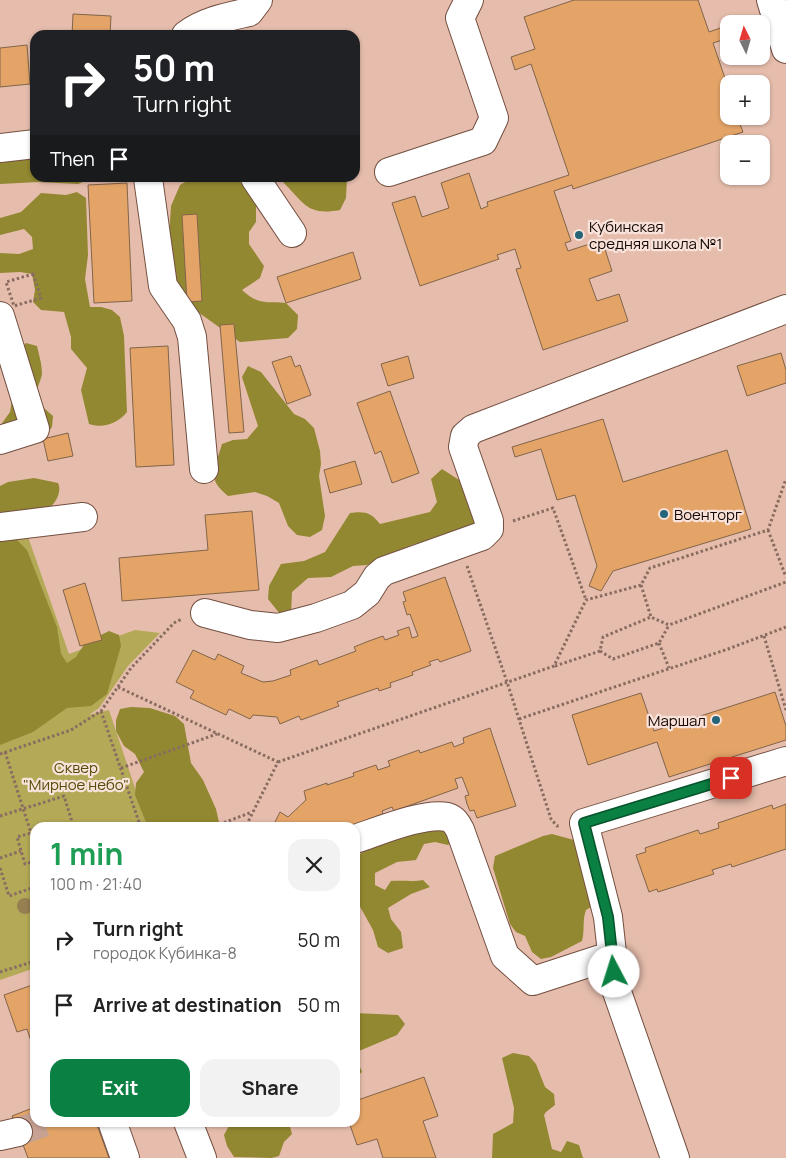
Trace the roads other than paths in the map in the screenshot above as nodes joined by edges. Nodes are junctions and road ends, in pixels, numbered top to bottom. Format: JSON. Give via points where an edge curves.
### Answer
{"nodes":[{"id":1,"x":258,"y":0,"type":"edge"},
{"id":2,"x":469,"y":0,"type":"edge"},
{"id":3,"x":772,"y":0,"type":"edge"},
{"id":4,"x":193,"y":30,"type":"edge"},
{"id":5,"x":786,"y":50,"type":"edge"},
{"id":6,"x":30,"y":145,"type":"edge"},
{"id":7,"x":0,"y":148,"type":"edge"},
{"id":8,"x":389,"y":172,"type":"dead end"},
{"id":9,"x":149,"y":182,"type":"edge"},
{"id":10,"x":258,"y":182,"type":"edge"},
{"id":11,"x":292,"y":233,"type":"dead end"},
{"id":12,"x":786,"y":309,"type":"edge"},
{"id":13,"x":7,"y":311,"type":"edge"},
{"id":14,"x":0,"y":440,"type":"edge"},
{"id":15,"x":204,"y":470,"type":"dead end"},
{"id":16,"x":83,"y":517,"type":"dead end"},
{"id":17,"x":0,"y":527,"type":"edge"},
{"id":18,"x":205,"y":613,"type":"road end"},
{"id":19,"x":786,"y":761,"type":"edge"},
{"id":20,"x":360,"y":837,"type":"edge"},
{"id":21,"x":613,"y":955,"type":"junction"},
{"id":22,"x":114,"y":1127,"type":"edge"},
{"id":23,"x":190,"y":1127,"type":"edge"},
{"id":24,"x":6,"y":1139,"type":"edge"},
{"id":25,"x":3,"y":1158,"type":"edge"},
{"id":26,"x":125,"y":1158,"type":"edge"},
{"id":27,"x":202,"y":1158,"type":"edge"},
{"id":28,"x":675,"y":1158,"type":"edge"}],
"edges":[{"from":1,"to":4,"type":"street","via":[[249,12]]},
{"from":2,"to":8,"type":"street","via":[[460,18],[494,118],[482,140]]},
{"from":3,"to":5,"type":"street"},
{"from":6,"to":7,"type":"street"},
{"from":9,"to":15,"type":"street","via":[[163,286],[187,320],[192,338]]},
{"from":10,"to":11,"type":"street"},
{"from":12,"to":18,"type":"street","via":[[473,429],[465,436],[463,447],[489,529],[482,536],[384,571],[376,577],[367,593],[352,605],[278,628],[250,625]]},
{"from":13,"to":14,"type":"street","via":[[35,429]]},
{"from":16,"to":17,"type":"street"},
{"from":19,"to":21,"type":"street","via":[[584,823],[608,917]]},
{"from":20,"to":21,"type":"street","via":[[418,819],[447,817],[455,821],[505,956],[533,981]]},
{"from":21,"to":28,"type":"street","via":[[616,989]]},
{"from":22,"to":26,"type":"street"},
{"from":23,"to":27,"type":"street"},
{"from":24,"to":25,"type":"street"}]}
